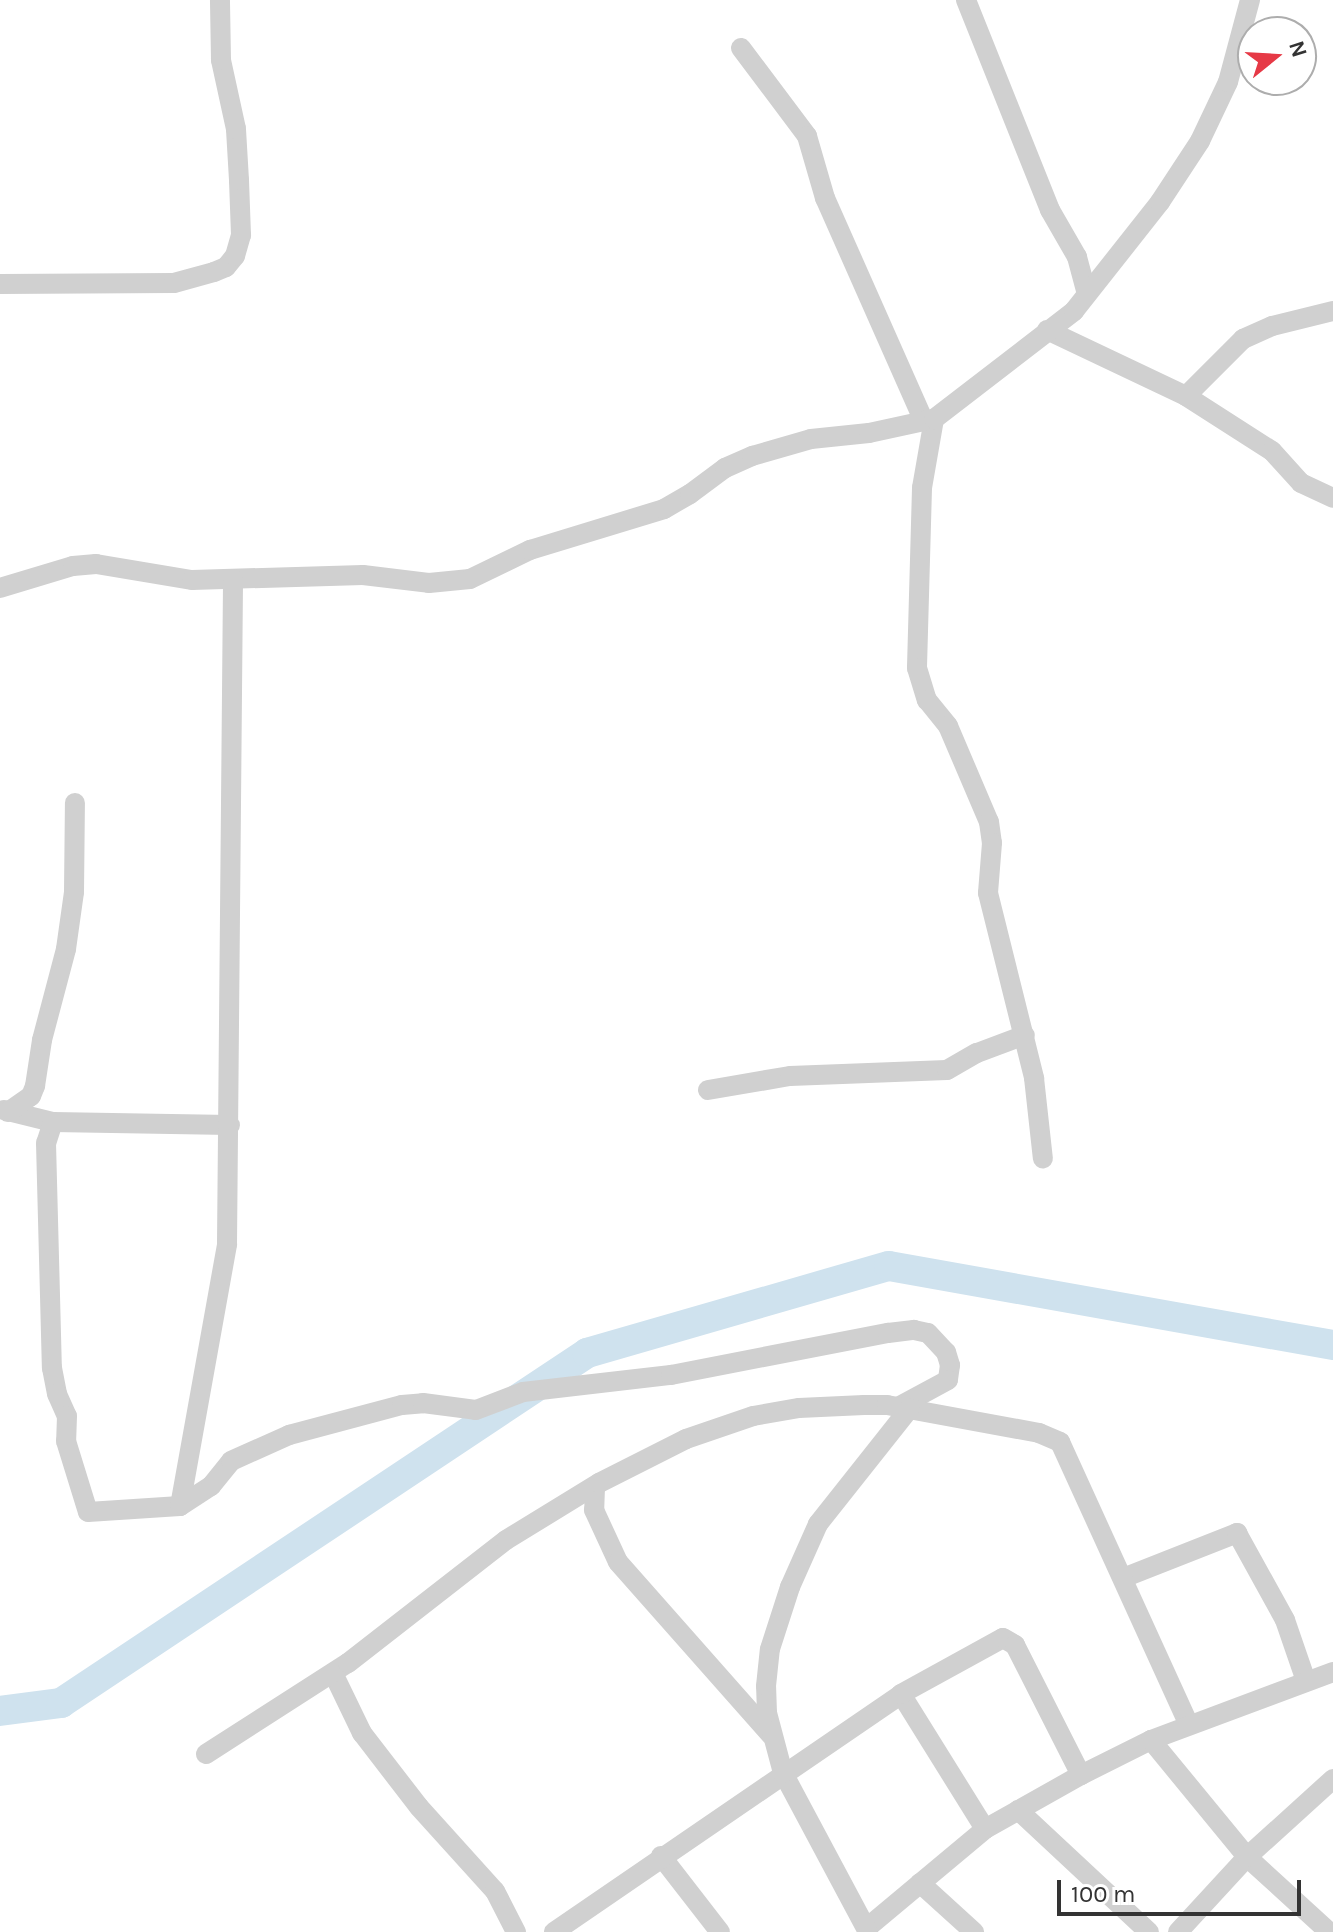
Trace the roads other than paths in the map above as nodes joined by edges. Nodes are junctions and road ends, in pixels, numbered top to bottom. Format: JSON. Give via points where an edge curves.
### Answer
{"nodes":[{"id":1,"x":220,"y":0,"type":"edge"},
{"id":2,"x":966,"y":0,"type":"edge"},
{"id":3,"x":1250,"y":0,"type":"edge"},
{"id":4,"x":741,"y":48,"type":"dead end"},
{"id":5,"x":0,"y":284,"type":"edge"},
{"id":6,"x":1087,"y":294,"type":"junction"},
{"id":7,"x":1333,"y":311,"type":"edge"},
{"id":8,"x":1047,"y":330,"type":"junction"},
{"id":9,"x":1186,"y":396,"type":"junction"},
{"id":10,"x":929,"y":420,"type":"junction"},
{"id":11,"x":1333,"y":498,"type":"edge"},
{"id":12,"x":233,"y":579,"type":"junction"},
{"id":13,"x":0,"y":588,"type":"edge"},
{"id":14,"x":75,"y":803,"type":"dead end"},
{"id":15,"x":1025,"y":1035,"type":"junction"},
{"id":16,"x":708,"y":1090,"type":"dead end"},
{"id":17,"x":4,"y":1110,"type":"edge"},
{"id":18,"x":53,"y":1122,"type":"junction"},
{"id":19,"x":230,"y":1125,"type":"junction"},
{"id":20,"x":1043,"y":1159,"type":"dead end"},
{"id":21,"x":904,"y":1408,"type":"junction"},
{"id":22,"x":595,"y":1487,"type":"junction"},
{"id":23,"x":180,"y":1506,"type":"junction"},
{"id":24,"x":1123,"y":1578,"type":"junction"},
{"id":25,"x":1333,"y":1672,"type":"edge"},
{"id":26,"x":333,"y":1673,"type":"junction"},
{"id":27,"x":1306,"y":1681,"type":"junction"},
{"id":28,"x":901,"y":1694,"type":"junction"},
{"id":29,"x":1189,"y":1725,"type":"junction"},
{"id":30,"x":773,"y":1738,"type":"junction"},
{"id":31,"x":1151,"y":1740,"type":"junction"},
{"id":32,"x":206,"y":1754,"type":"dead end"},
{"id":33,"x":783,"y":1773,"type":"junction"},
{"id":34,"x":1081,"y":1775,"type":"junction"},
{"id":35,"x":1333,"y":1779,"type":"edge"},
{"id":36,"x":1018,"y":1810,"type":"junction"},
{"id":37,"x":985,"y":1829,"type":"junction"},
{"id":38,"x":661,"y":1856,"type":"junction"},
{"id":39,"x":1247,"y":1857,"type":"junction"},
{"id":40,"x":920,"y":1883,"type":"junction"},
{"id":41,"x":563,"y":1929,"type":"edge"},
{"id":42,"x":868,"y":1930,"type":"edge"},
{"id":43,"x":516,"y":1932,"type":"edge"},
{"id":44,"x":720,"y":1932,"type":"edge"},
{"id":45,"x":974,"y":1932,"type":"edge"},
{"id":46,"x":1149,"y":1932,"type":"edge"},
{"id":47,"x":1178,"y":1932,"type":"edge"},
{"id":48,"x":1329,"y":1932,"type":"edge"}],
"edges":[{"from":1,"to":5,"type":"street","via":[[221,60],[236,129],[239,180],[241,235],[235,256],[226,267],[174,283]]},
{"from":2,"to":6,"type":"street","via":[[1050,210],[1077,257]]},
{"from":3,"to":6,"type":"street","via":[[1228,82],[1200,141],[1160,202]]},
{"from":4,"to":10,"type":"street","via":[[807,136],[825,198]]},
{"from":6,"to":8,"type":"street"},
{"from":7,"to":9,"type":"street","via":[[1243,339]]},
{"from":8,"to":9,"type":"street"},
{"from":8,"to":10,"type":"street"},
{"from":9,"to":11,"type":"street","via":[[1272,451],[1301,483]]},
{"from":10,"to":12,"type":"street","via":[[811,439],[752,456],[664,509],[530,550],[470,579]]},
{"from":10,"to":15,"type":"street","via":[[917,668],[924,693],[948,726],[989,822],[988,893]]},
{"from":12,"to":13,"type":"street","via":[[192,580],[96,564]]},
{"from":12,"to":19,"type":"street"},
{"from":14,"to":17,"type":"street","via":[[74,892],[66,949],[35,1086],[31,1096]]},
{"from":15,"to":16,"type":"street","via":[[947,1070],[790,1076]]},
{"from":15,"to":20,"type":"street"},
{"from":17,"to":18,"type":"street"},
{"from":18,"to":19,"type":"street"},
{"from":18,"to":23,"type":"street","via":[[46,1143],[52,1368],[67,1416],[66,1441],[88,1512]]},
{"from":19,"to":23,"type":"street","via":[[227,1244]]},
{"from":21,"to":22,"type":"street","via":[[799,1408],[753,1416],[686,1439]]},
{"from":21,"to":23,"type":"street","via":[[948,1380],[946,1352],[928,1333],[888,1333],[714,1368],[533,1391],[476,1410],[402,1405],[313,1426],[231,1461],[211,1486]]},
{"from":21,"to":24,"type":"street","via":[[1039,1433],[1060,1442]]},
{"from":21,"to":30,"type":"street","via":[[818,1524],[790,1587],[769,1662],[767,1713]]},
{"from":22,"to":26,"type":"street","via":[[506,1540]]},
{"from":22,"to":30,"type":"street","via":[[594,1510],[618,1562]]},
{"from":24,"to":27,"type":"street","via":[[1237,1533],[1285,1620]]},
{"from":24,"to":29,"type":"street"},
{"from":25,"to":27,"type":"street"},
{"from":26,"to":32,"type":"street"},
{"from":26,"to":43,"type":"street","via":[[362,1733],[419,1807],[495,1891]]},
{"from":27,"to":29,"type":"street"},
{"from":28,"to":33,"type":"street"},
{"from":28,"to":34,"type":"street","via":[[1003,1638],[1009,1640]]},
{"from":28,"to":37,"type":"street"},
{"from":29,"to":31,"type":"street"},
{"from":30,"to":33,"type":"street"},
{"from":31,"to":34,"type":"street"},
{"from":31,"to":39,"type":"street"},
{"from":33,"to":38,"type":"street"},
{"from":33,"to":42,"type":"street"},
{"from":34,"to":36,"type":"street"},
{"from":35,"to":39,"type":"street"},
{"from":36,"to":37,"type":"street"},
{"from":36,"to":46,"type":"street"},
{"from":37,"to":40,"type":"street"},
{"from":38,"to":41,"type":"street"},
{"from":38,"to":44,"type":"street"},
{"from":39,"to":47,"type":"street"},
{"from":39,"to":48,"type":"street"},
{"from":40,"to":42,"type":"street"},
{"from":40,"to":45,"type":"street"}]}
